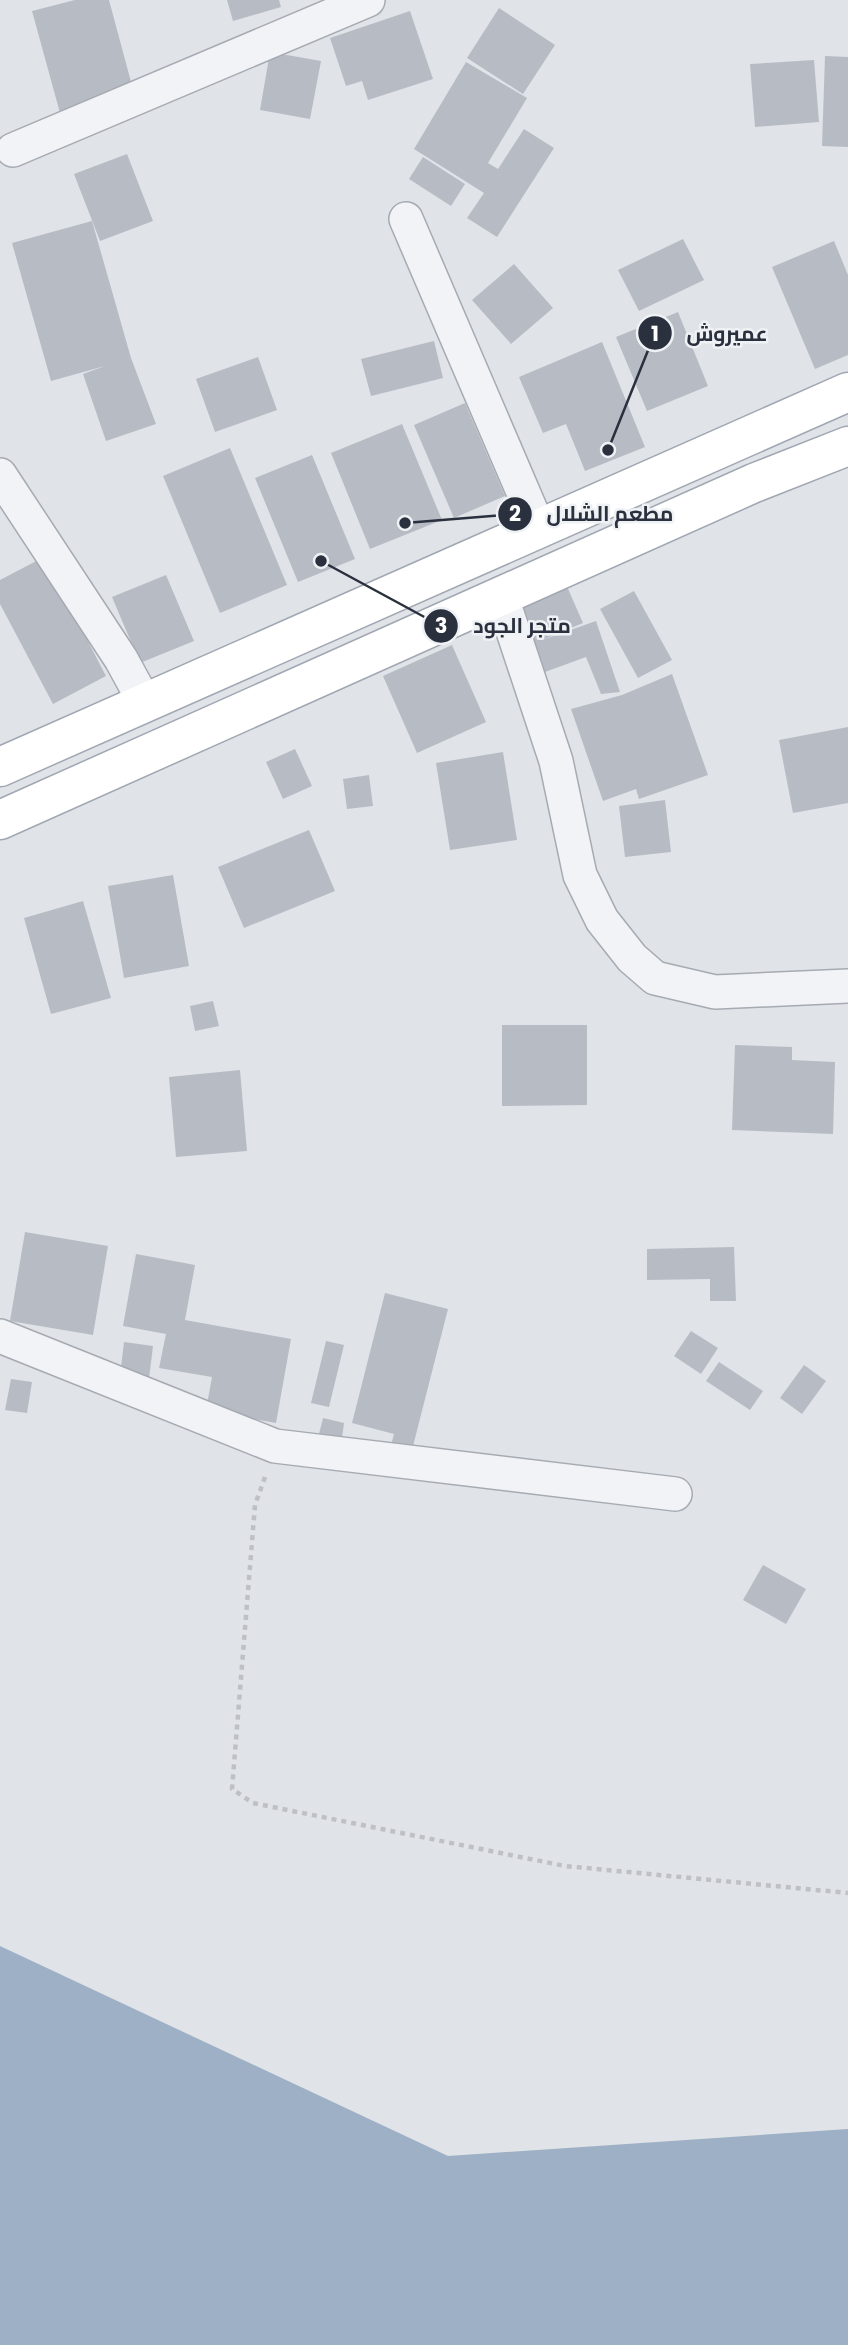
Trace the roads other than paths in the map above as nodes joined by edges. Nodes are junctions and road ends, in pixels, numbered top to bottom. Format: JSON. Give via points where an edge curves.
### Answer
{"nodes":[{"id":1,"x":368,"y":0,"type":"edge"},
{"id":2,"x":13,"y":150,"type":"dead end"},
{"id":3,"x":406,"y":219,"type":"dead end"},
{"id":4,"x":848,"y":392,"type":"edge"},
{"id":5,"x":848,"y":446,"type":"edge"},
{"id":6,"x":0,"y":475,"type":"edge"},
{"id":7,"x":539,"y":529,"type":"junction"},
{"id":8,"x":501,"y":596,"type":"junction"},
{"id":9,"x":145,"y":703,"type":"junction"},
{"id":10,"x":0,"y":767,"type":"edge"},
{"id":11,"x":0,"y":820,"type":"edge"},
{"id":12,"x":848,"y":986,"type":"edge"},
{"id":13,"x":0,"y":1336,"type":"edge"},
{"id":14,"x":675,"y":1494,"type":"dead end"}],
"edges":[{"from":1,"to":2,"type":"street"},
{"from":3,"to":7,"type":"street"},
{"from":4,"to":7,"type":"main road"},
{"from":5,"to":8,"type":"main road"},
{"from":6,"to":9,"type":"street"},
{"from":7,"to":9,"type":"main road"},
{"from":8,"to":11,"type":"main road"},
{"from":8,"to":12,"type":"street","via":[[556,761],[580,875],[602,920],[632,958],[655,978],[715,992]]},
{"from":9,"to":10,"type":"main road"},
{"from":13,"to":14,"type":"street","via":[[275,1446]]}]}
